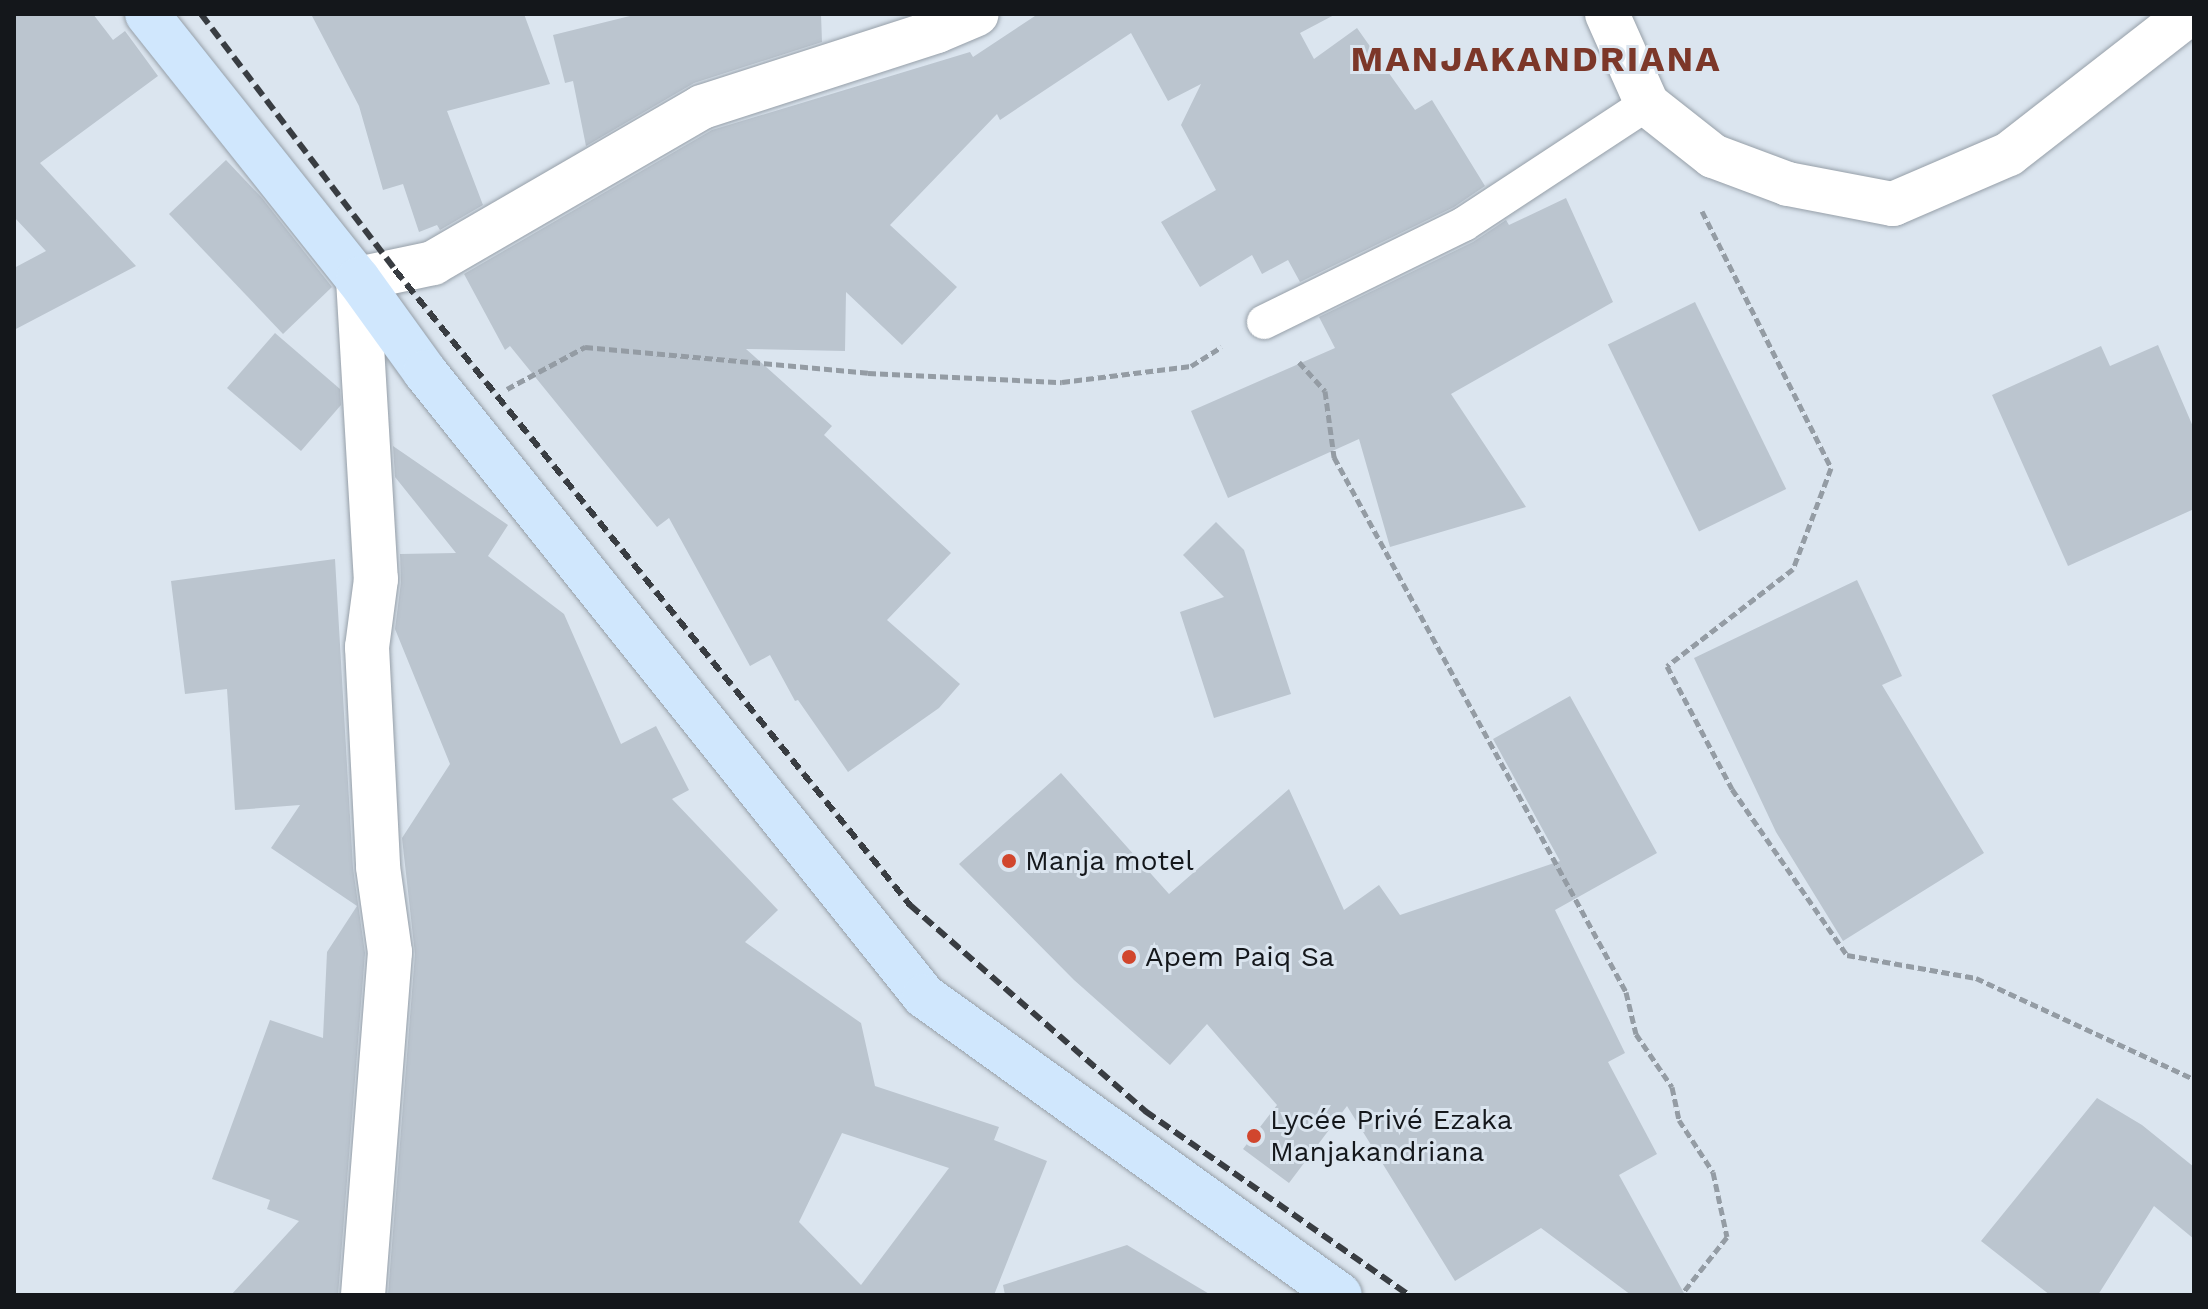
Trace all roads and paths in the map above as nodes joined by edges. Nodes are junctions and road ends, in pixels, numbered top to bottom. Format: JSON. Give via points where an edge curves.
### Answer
{"nodes":[{"id":1,"x":147,"y":14,"type":"edge"},
{"id":2,"x":977,"y":14,"type":"edge"},
{"id":3,"x":1607,"y":14,"type":"edge"},
{"id":4,"x":2189,"y":14,"type":"edge"},
{"id":5,"x":1647,"y":104,"type":"junction"},
{"id":6,"x":1697,"y":202,"type":"dead end"},
{"id":7,"x":358,"y":279,"type":"junction"},
{"id":8,"x":1264,"y":322,"type":"junction"},
{"id":9,"x":425,"y":372,"type":"junction"},
{"id":10,"x":2194,"y":1079,"type":"edge"},
{"id":11,"x":363,"y":1295,"type":"edge"},
{"id":12,"x":1340,"y":1295,"type":"edge"},
{"id":13,"x":1681,"y":1295,"type":"edge"}],
"edges":[{"from":1,"to":7,"type":"main road"},
{"from":2,"to":7,"type":"street","via":[[702,107],[433,263]]},
{"from":3,"to":5,"type":"street"},
{"from":4,"to":5,"type":"street","via":[[2009,154],[1893,204],[1788,184],[1713,156]]},
{"from":5,"to":8,"type":"lane","via":[[1464,224]]},
{"from":6,"to":10,"type":"path","via":[[1831,468],[1793,569],[1667,666],[1732,789],[1847,955],[1976,978]]},
{"from":7,"to":9,"type":"main road"},
{"from":7,"to":11,"type":"street","via":[[376,579],[367,647],[378,867],[390,952]]},
{"from":8,"to":9,"type":"path","via":[[1191,366],[1062,382],[868,373],[585,347],[497,394]]},
{"from":8,"to":13,"type":"path","via":[[1325,391],[1334,457],[1626,992],[1636,1034],[1672,1087],[1679,1120],[1713,1172],[1727,1237]]},
{"from":9,"to":12,"type":"main road","via":[[924,996]]}]}
